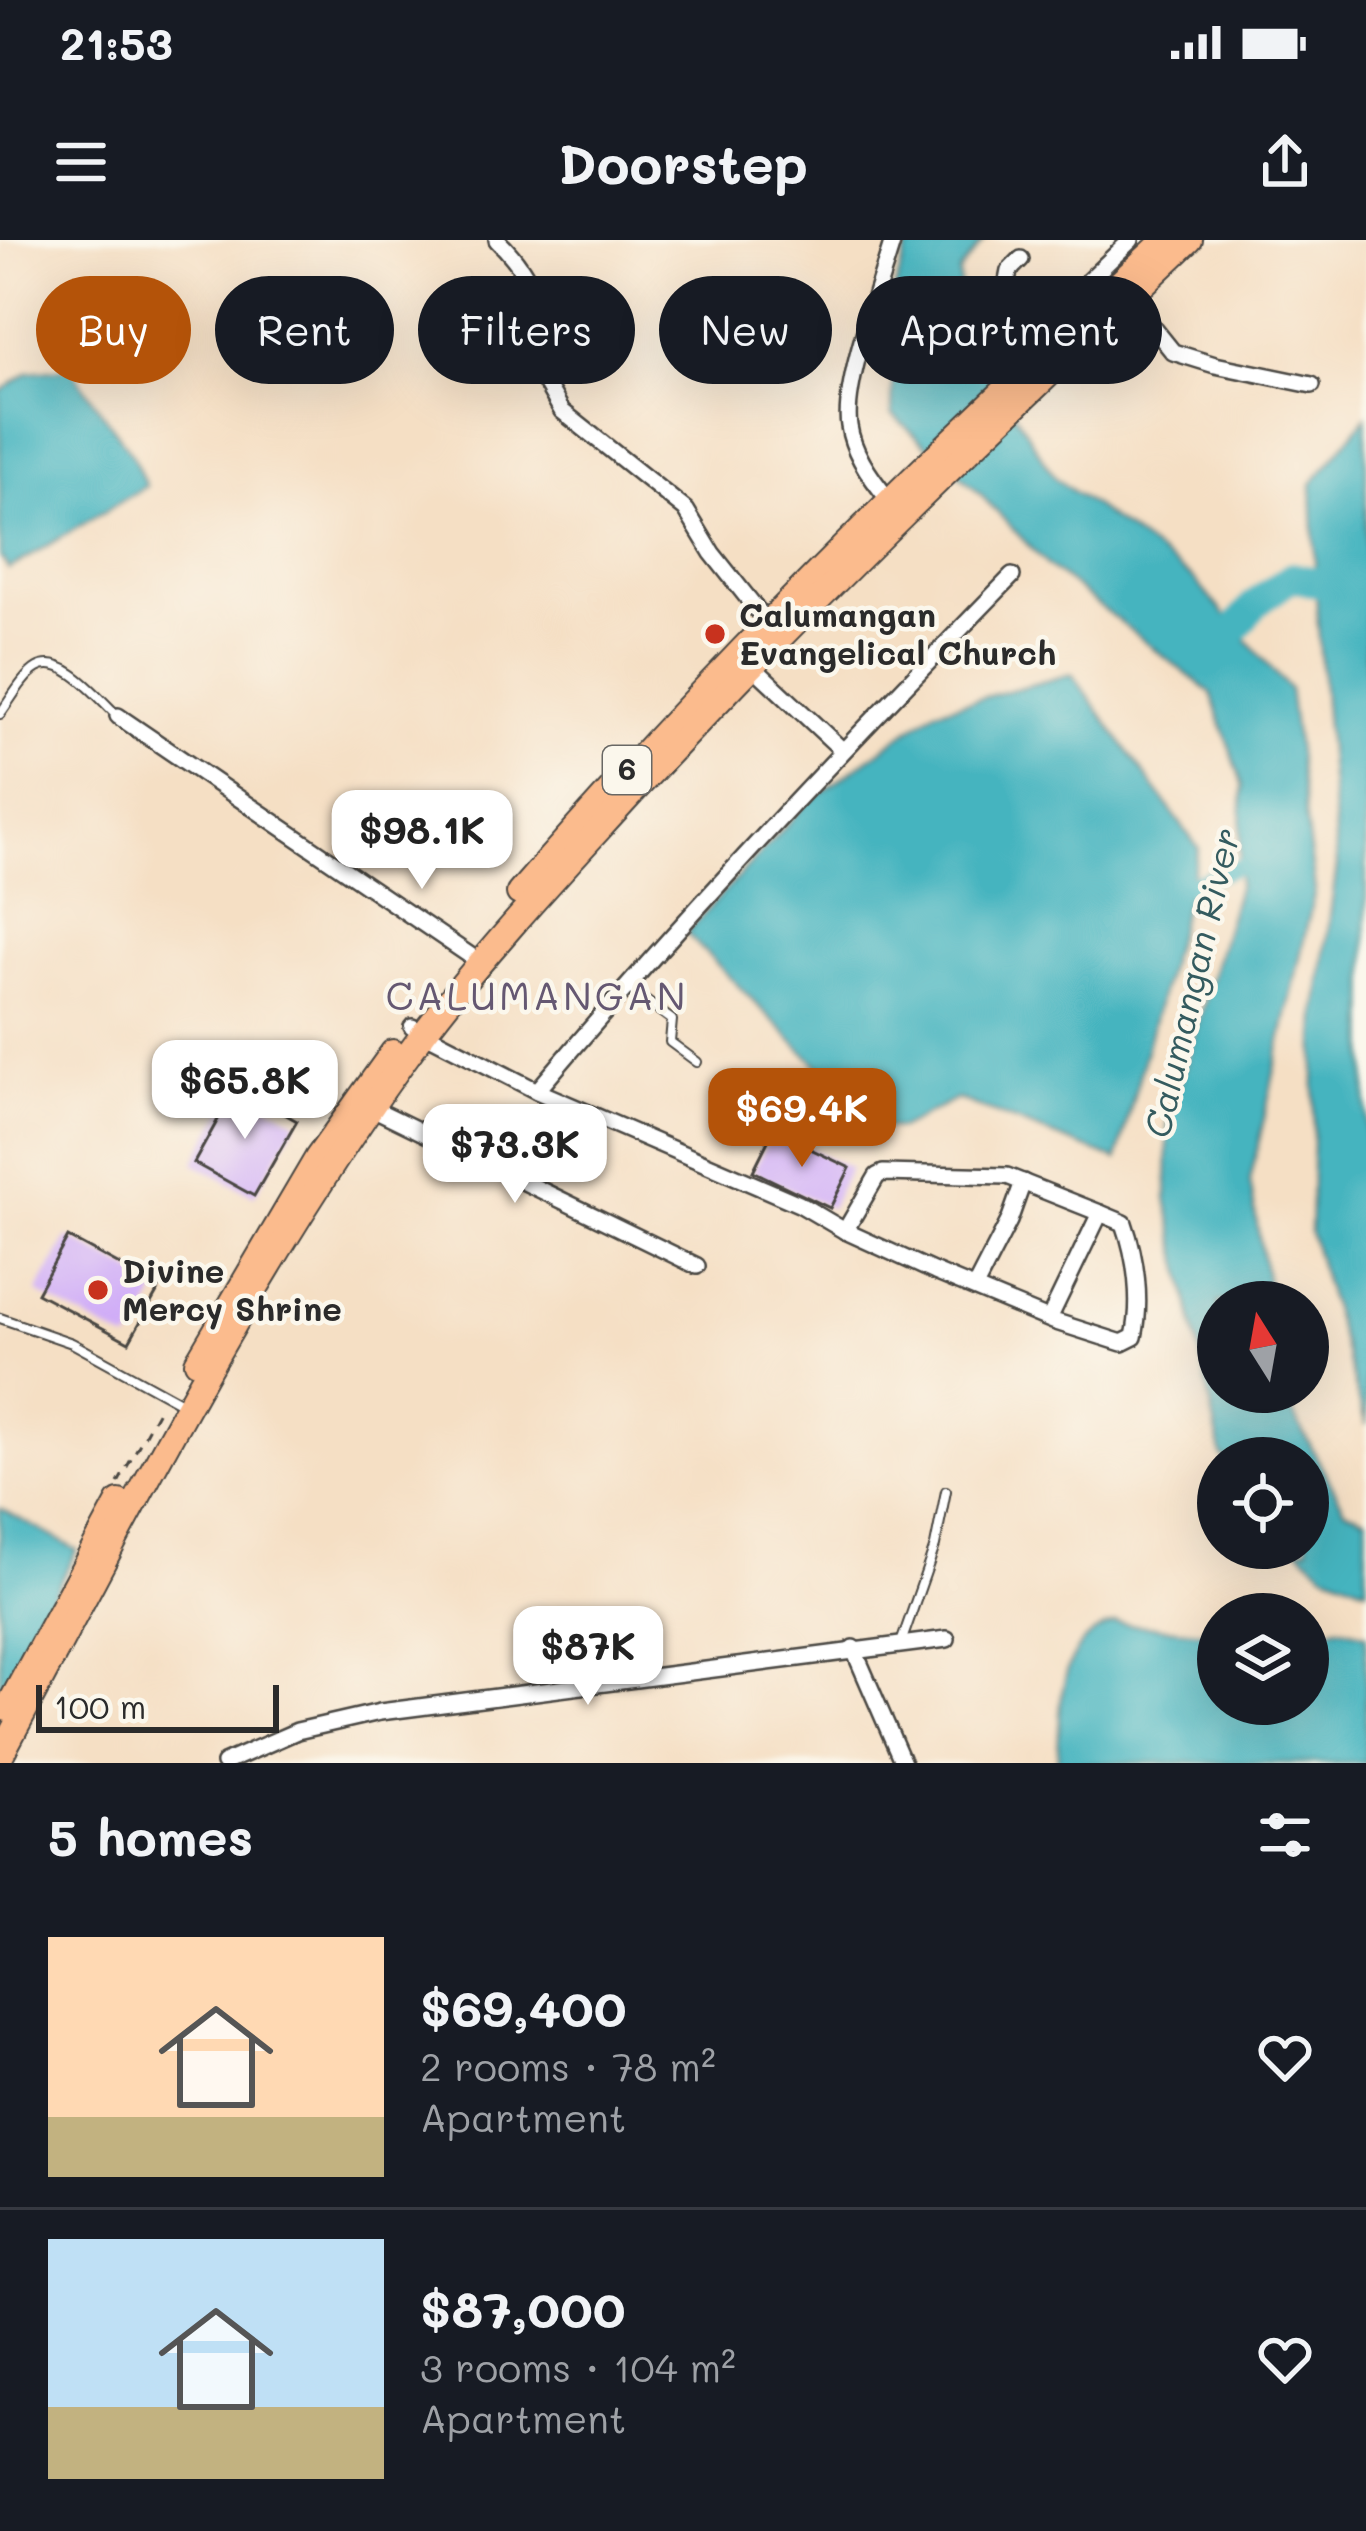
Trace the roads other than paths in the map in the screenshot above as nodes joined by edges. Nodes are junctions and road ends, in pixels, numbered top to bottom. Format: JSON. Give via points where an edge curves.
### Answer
{"nodes":[{"id":1,"x":497,"y":240,"type":"edge"},
{"id":2,"x":893,"y":240,"type":"edge"},
{"id":3,"x":1131,"y":240,"type":"edge"},
{"id":4,"x":1165,"y":240,"type":"edge"},
{"id":5,"x":1190,"y":240,"type":"edge"},
{"id":6,"x":1021,"y":260,"type":"dead end"},
{"id":7,"x":1008,"y":276,"type":"edge"},
{"id":8,"x":1103,"y":276,"type":"edge"},
{"id":9,"x":1136,"y":276,"type":"edge"},
{"id":10,"x":1143,"y":276,"type":"edge"},
{"id":11,"x":1162,"y":338,"type":"edge"},
{"id":12,"x":1021,"y":384,"type":"edge"},
{"id":13,"x":1312,"y":385,"type":"dead end"},
{"id":14,"x":933,"y":471,"type":"junction"},
{"id":15,"x":890,"y":501,"type":"junction"},
{"id":16,"x":1012,"y":576,"type":"dead end"},
{"id":17,"x":775,"y":630,"type":"junction"},
{"id":18,"x":746,"y":659,"type":"junction"},
{"id":19,"x":0,"y":714,"type":"edge"},
{"id":20,"x":118,"y":716,"type":"joint"},
{"id":21,"x":842,"y":750,"type":"junction"},
{"id":22,"x":466,"y":952,"type":"junction"},
{"id":23,"x":626,"y":986,"type":"junction"},
{"id":24,"x":418,"y":1030,"type":"junction"},
{"id":25,"x":697,"y":1062,"type":"dead end"},
{"id":26,"x":537,"y":1091,"type":"junction"},
{"id":27,"x":364,"y":1104,"type":"junction"},
{"id":28,"x":1023,"y":1181,"type":"junction"},
{"id":29,"x":1100,"y":1213,"type":"junction"},
{"id":30,"x":844,"y":1231,"type":"junction"},
{"id":31,"x":697,"y":1266,"type":"dead end"},
{"id":32,"x":975,"y":1287,"type":"junction"},
{"id":33,"x":0,"y":1318,"type":"edge"},
{"id":34,"x":1048,"y":1319,"type":"junction"},
{"id":35,"x":182,"y":1403,"type":"junction"},
{"id":36,"x":946,"y":1491,"type":"dead end"},
{"id":37,"x":947,"y":1639,"type":"dead end"},
{"id":38,"x":900,"y":1644,"type":"junction"},
{"id":39,"x":853,"y":1648,"type":"junction"},
{"id":40,"x":0,"y":1722,"type":"edge"},
{"id":41,"x":0,"y":1757,"type":"edge"},
{"id":42,"x":224,"y":1763,"type":"edge"},
{"id":43,"x":903,"y":1763,"type":"edge"}],
"edges":[{"from":1,"to":17,"type":"street","via":[[536,300],[527,350],[562,411],[686,510]]},
{"from":2,"to":15,"type":"street","via":[[848,423]]},
{"from":3,"to":8,"type":"street"},
{"from":4,"to":9,"type":"highway"},
{"from":5,"to":10,"type":"highway"},
{"from":6,"to":7,"type":"street"},
{"from":11,"to":13,"type":"street","via":[[1173,352]]},
{"from":12,"to":14,"type":"highway"},
{"from":14,"to":15,"type":"highway"},
{"from":14,"to":17,"type":"highway"},
{"from":15,"to":17,"type":"highway"},
{"from":16,"to":21,"type":"street"},
{"from":17,"to":18,"type":"highway"},
{"from":18,"to":21,"type":"street"},
{"from":18,"to":22,"type":"highway","via":[[578,851]]},
{"from":19,"to":20,"type":"lane","via":[[35,670],[54,665]]},
{"from":20,"to":22,"type":"street"},
{"from":21,"to":23,"type":"street"},
{"from":22,"to":24,"type":"highway"},
{"from":23,"to":25,"type":"lane","via":[[672,1020],[670,1042]]},
{"from":23,"to":26,"type":"street"},
{"from":24,"to":26,"type":"street"},
{"from":24,"to":27,"type":"highway"},
{"from":26,"to":30,"type":"street"},
{"from":27,"to":31,"type":"street"},
{"from":27,"to":35,"type":"highway"},
{"from":27,"to":35,"type":"highway","via":[[317,1158],[269,1234]]},
{"from":28,"to":29,"type":"street"},
{"from":28,"to":30,"type":"street","via":[[883,1173]]},
{"from":28,"to":32,"type":"street"},
{"from":29,"to":34,"type":"street"},
{"from":29,"to":34,"type":"street","via":[[1127,1231],[1134,1337],[1122,1343]]},
{"from":30,"to":32,"type":"street"},
{"from":32,"to":34,"type":"street"},
{"from":33,"to":35,"type":"lane","via":[[72,1343]]},
{"from":35,"to":40,"type":"highway"},
{"from":35,"to":41,"type":"highway"},
{"from":36,"to":38,"type":"lane"},
{"from":37,"to":38,"type":"street"},
{"from":38,"to":39,"type":"street"},
{"from":39,"to":42,"type":"street","via":[[380,1712],[297,1731]]},
{"from":39,"to":43,"type":"street"}]}
